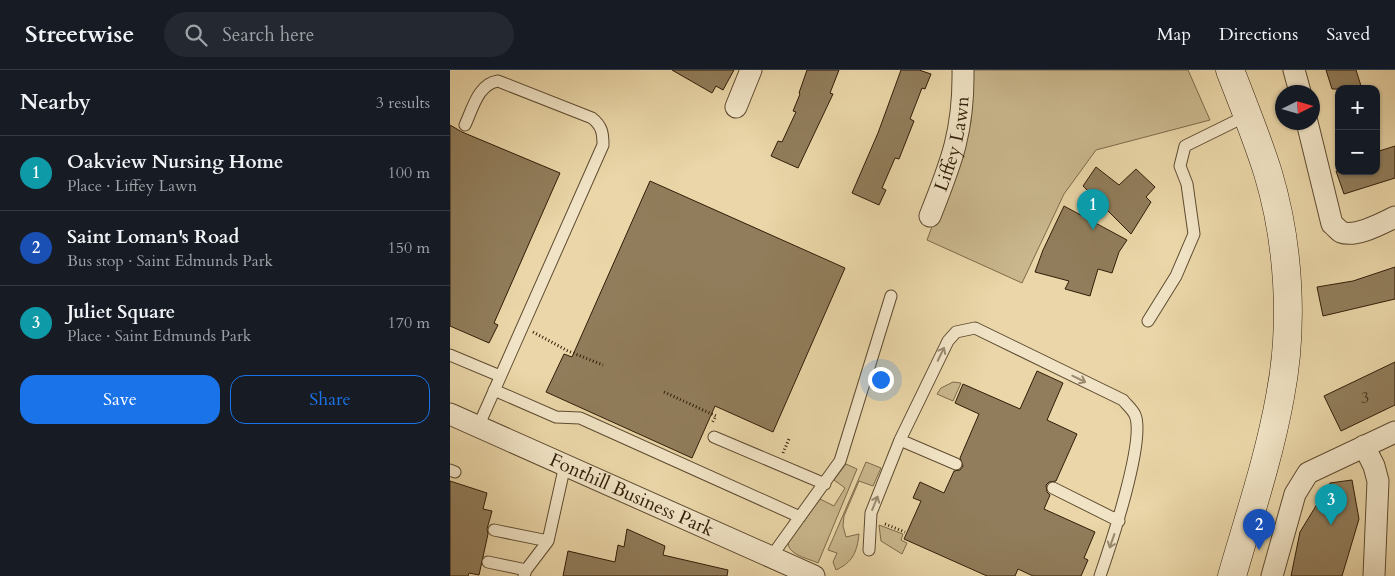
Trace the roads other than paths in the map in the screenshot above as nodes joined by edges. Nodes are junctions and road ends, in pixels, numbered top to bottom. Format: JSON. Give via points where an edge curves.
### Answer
{"nodes":[{"id":1,"x":751,"y":70,"type":"edge"},
{"id":2,"x":963,"y":70,"type":"edge"},
{"id":3,"x":1230,"y":70,"type":"edge"},
{"id":4,"x":1294,"y":70,"type":"edge"},
{"id":5,"x":1298,"y":85,"type":"edge"},
{"id":6,"x":736,"y":107,"type":"dead end"},
{"id":7,"x":1248,"y":115,"type":"junction"},
{"id":8,"x":465,"y":125,"type":"dead end"},
{"id":9,"x":1309,"y":130,"type":"edge"},
{"id":10,"x":930,"y":216,"type":"dead end"},
{"id":11,"x":1395,"y":217,"type":"edge"},
{"id":12,"x":892,"y":296,"type":"dead end"},
{"id":13,"x":1148,"y":321,"type":"dead end"},
{"id":14,"x":450,"y":355,"type":"edge"},
{"id":15,"x":500,"y":376,"type":"junction"},
{"id":16,"x":494,"y":390,"type":"junction"},
{"id":17,"x":450,"y":414,"type":"edge"},
{"id":18,"x":478,"y":427,"type":"junction"},
{"id":19,"x":713,"y":431,"type":"road end"},
{"id":20,"x":1395,"y":432,"type":"edge"},
{"id":21,"x":900,"y":440,"type":"junction"},
{"id":22,"x":1364,"y":446,"type":"junction"},
{"id":23,"x":956,"y":464,"type":"dead end"},
{"id":24,"x":565,"y":465,"type":"junction"},
{"id":25,"x":825,"y":484,"type":"junction"},
{"id":26,"x":1053,"y":488,"type":"dead end"},
{"id":27,"x":800,"y":517,"type":"junction"},
{"id":28,"x":1119,"y":521,"type":"junction"},
{"id":29,"x":494,"y":530,"type":"dead end"},
{"id":30,"x":548,"y":541,"type":"junction"},
{"id":31,"x":870,"y":550,"type":"dead end"},
{"id":32,"x":488,"y":562,"type":"dead end"},
{"id":33,"x":779,"y":565,"type":"edge"},
{"id":34,"x":525,"y":573,"type":"edge"},
{"id":35,"x":814,"y":576,"type":"edge"},
{"id":36,"x":1100,"y":576,"type":"edge"},
{"id":37,"x":1232,"y":576,"type":"edge"},
{"id":38,"x":1272,"y":576,"type":"edge"},
{"id":39,"x":1374,"y":576,"type":"edge"}],
"edges":[{"from":1,"to":6,"type":"street"},
{"from":2,"to":10,"type":"street","name":"Liffey Lawn","via":[[961,123],[956,148]]},
{"from":3,"to":7,"type":"street"},
{"from":4,"to":5,"type":"street"},
{"from":7,"to":13,"type":"lane","via":[[1185,146],[1180,166],[1187,184],[1194,234],[1176,276]]},
{"from":7,"to":37,"type":"street","via":[[1268,173],[1278,218],[1287,321],[1285,359],[1274,426]]},
{"from":8,"to":15,"type":"lane","via":[[483,88],[498,81],[592,118],[603,133],[603,145]]},
{"from":9,"to":11,"type":"street","via":[[1332,224],[1340,232],[1348,233]]},
{"from":12,"to":25,"type":"lane","via":[[840,461]]},
{"from":14,"to":15,"type":"lane"},
{"from":15,"to":16,"type":"lane"},
{"from":16,"to":18,"type":"lane"},
{"from":16,"to":27,"type":"lane","via":[[556,417],[580,418]]},
{"from":17,"to":18,"type":"street","name":"Fonthill Business Park"},
{"from":18,"to":24,"type":"street","name":"Fonthill Business Park"},
{"from":19,"to":25,"type":"lane"},
{"from":20,"to":22,"type":"street"},
{"from":21,"to":23,"type":"lane"},
{"from":21,"to":28,"type":"lane","one_way":true,"via":[[948,341],[956,332],[976,328],[1123,400],[1136,416],[1138,434]]},
{"from":31,"to":21,"type":"lane","one_way":true,"via":[[870,519]]},
{"from":22,"to":38,"type":"street","via":[[1308,473],[1295,494]]},
{"from":22,"to":39,"type":"street","via":[[1378,481]]},
{"from":24,"to":30,"type":"lane"},
{"from":24,"to":33,"type":"street","name":"Fonthill Business Park"},
{"from":25,"to":27,"type":"lane"},
{"from":26,"to":28,"type":"lane"},
{"from":27,"to":33,"type":"lane"},
{"from":28,"to":36,"type":"lane","one_way":true},
{"from":29,"to":30,"type":"lane"},
{"from":30,"to":34,"type":"lane"},
{"from":32,"to":34,"type":"lane"},
{"from":33,"to":35,"type":"street","name":"Fonthill Business Park"}]}
